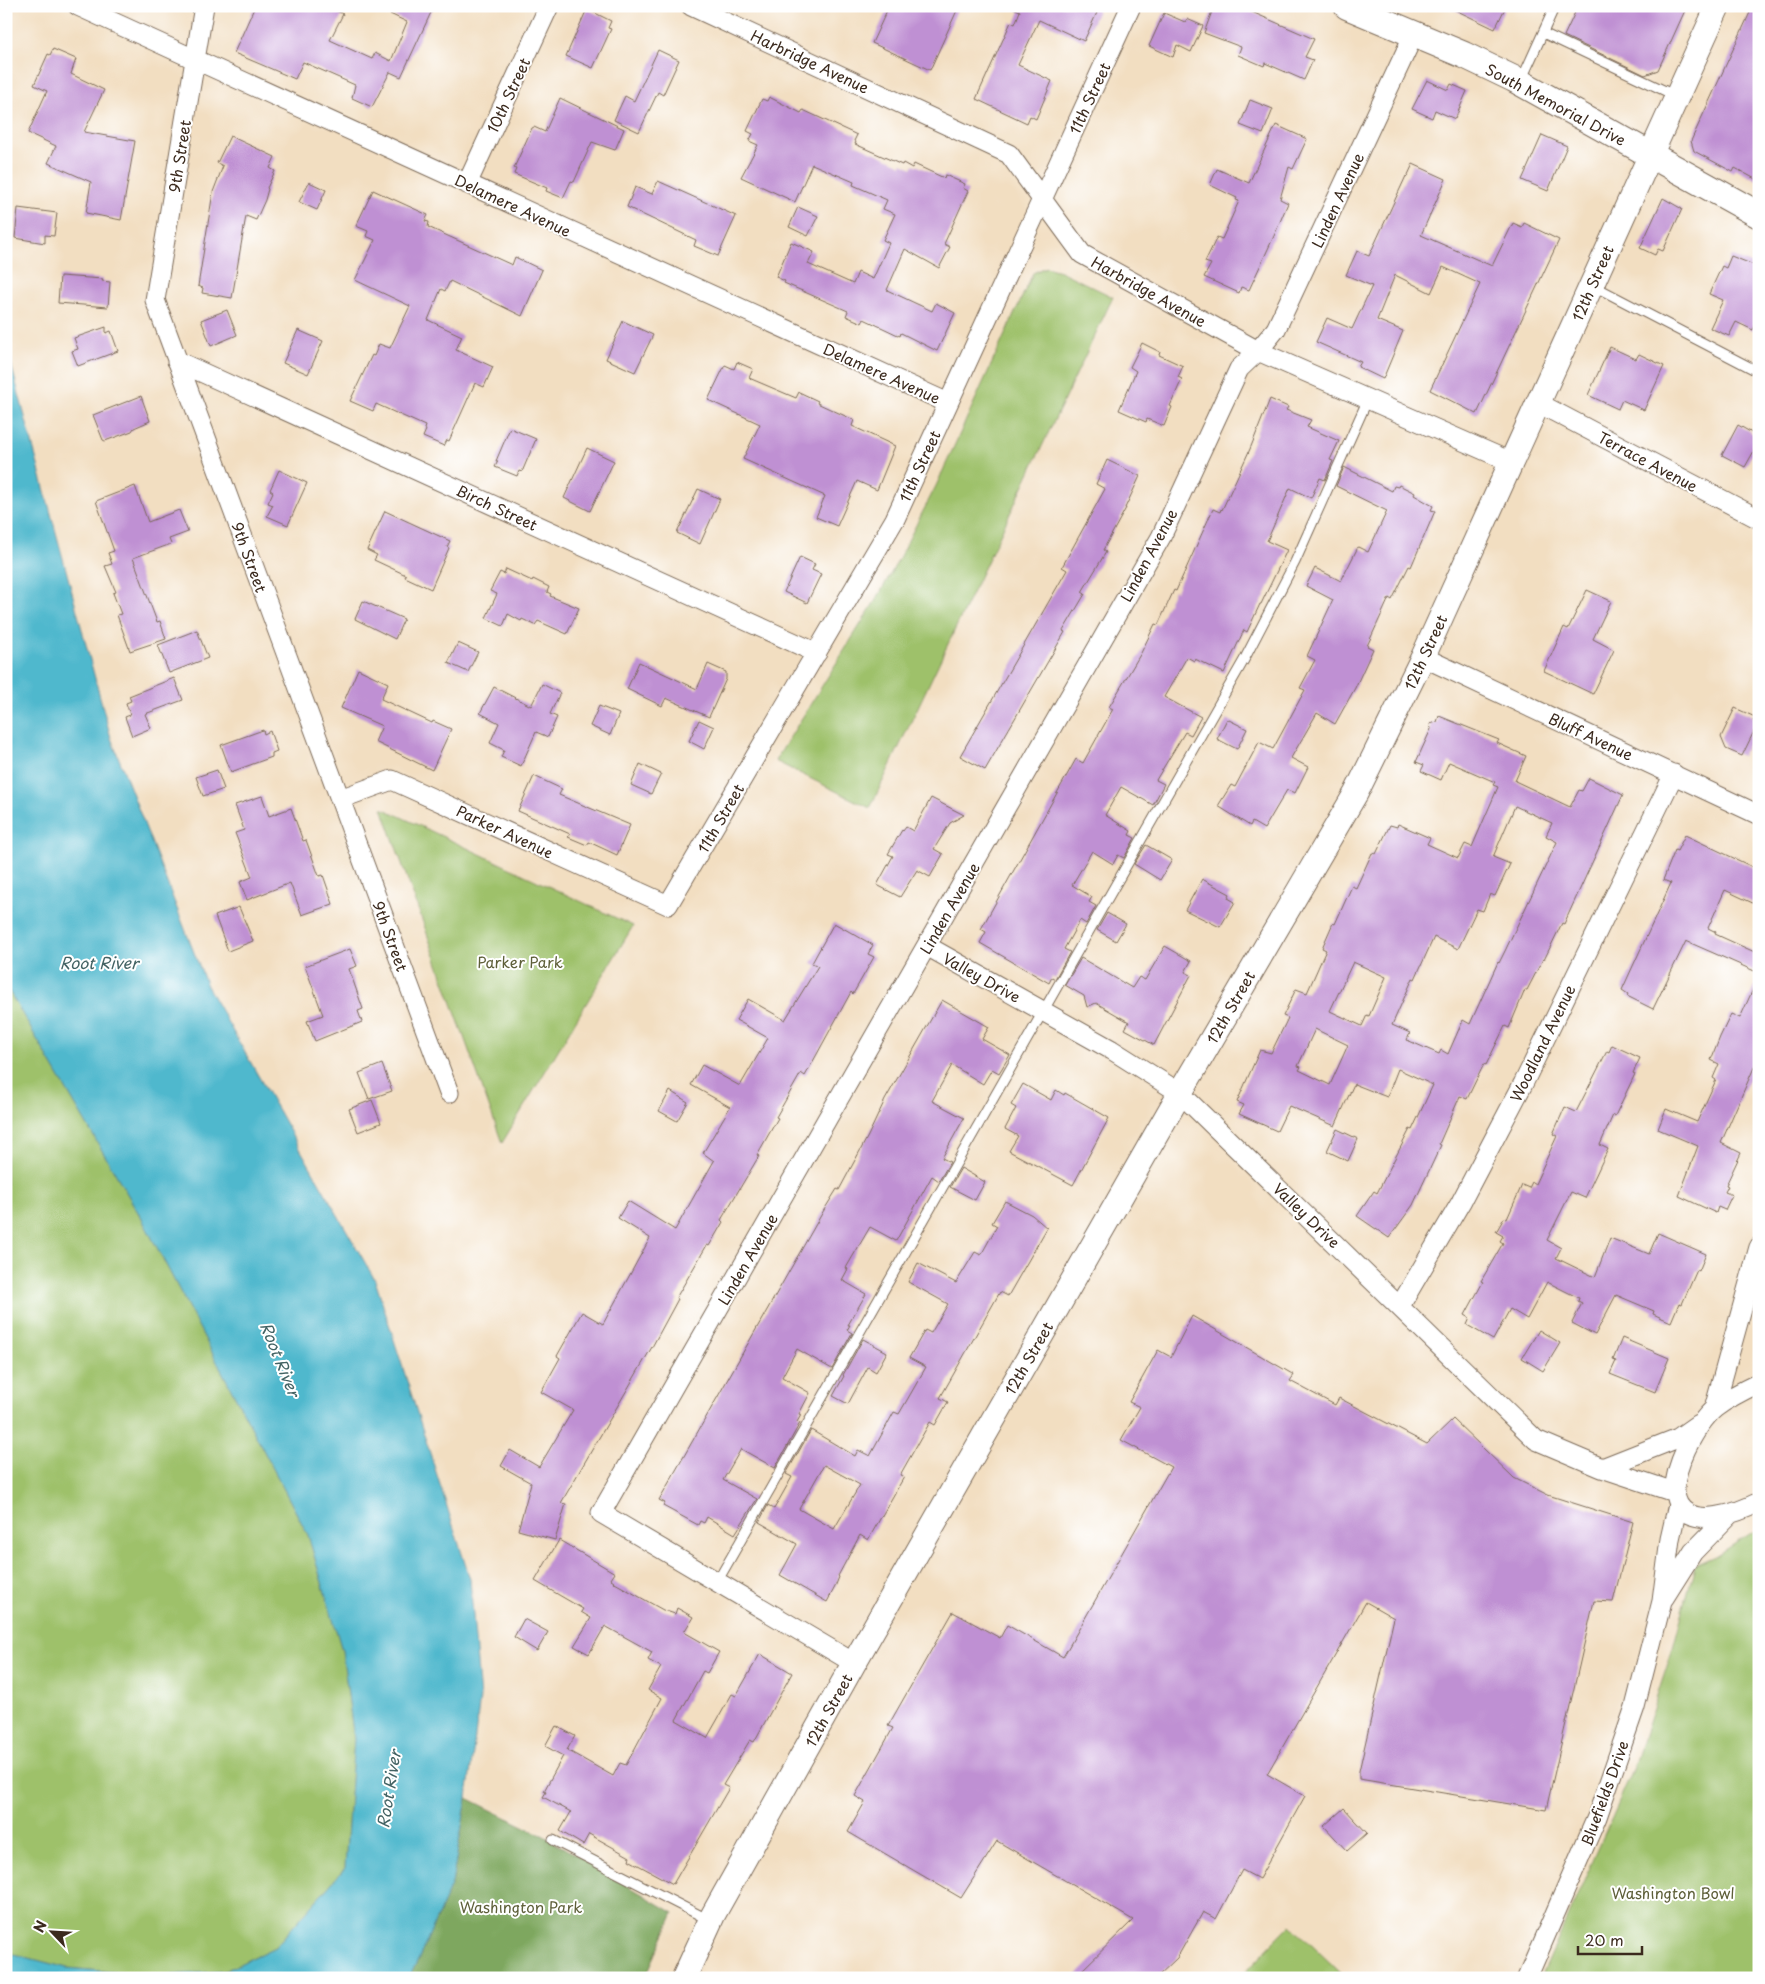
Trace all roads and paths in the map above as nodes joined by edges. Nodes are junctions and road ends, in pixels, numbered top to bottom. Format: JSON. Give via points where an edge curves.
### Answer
{"nodes":[{"id":1,"x":78,"y":6,"type":"edge"},
{"id":2,"x":204,"y":6,"type":"edge"},
{"id":3,"x":548,"y":6,"type":"edge"},
{"id":4,"x":691,"y":6,"type":"edge"},
{"id":5,"x":1131,"y":6,"type":"edge"},
{"id":6,"x":1347,"y":6,"type":"edge"},
{"id":7,"x":1555,"y":6,"type":"edge"},
{"id":8,"x":1718,"y":6,"type":"edge"},
{"id":9,"x":1414,"y":34,"type":"junction"},
{"id":10,"x":1543,"y":34,"type":"junction"},
{"id":11,"x":195,"y":60,"type":"junction"},
{"id":12,"x":1520,"y":83,"type":"junction"},
{"id":13,"x":1677,"y":96,"type":"junction"},
{"id":14,"x":1650,"y":156,"type":"junction"},
{"id":15,"x":467,"y":184,"type":"junction"},
{"id":16,"x":1042,"y":198,"type":"junction"},
{"id":17,"x":1759,"y":215,"type":"edge"},
{"id":18,"x":1592,"y":285,"type":"junction"},
{"id":19,"x":1258,"y":350,"type":"junction"},
{"id":20,"x":177,"y":361,"type":"junction"},
{"id":21,"x":1759,"y":372,"type":"edge"},
{"id":22,"x":1368,"y":399,"type":"junction"},
{"id":23,"x":948,"y":403,"type":"junction"},
{"id":24,"x":1538,"y":403,"type":"junction"},
{"id":25,"x":1511,"y":462,"type":"junction"},
{"id":26,"x":1759,"y":519,"type":"edge"},
{"id":27,"x":817,"y":653,"type":"junction"},
{"id":28,"x":1424,"y":657,"type":"junction"},
{"id":29,"x":1674,"y":774,"type":"junction"},
{"id":30,"x":340,"y":799,"type":"junction"},
{"id":31,"x":1759,"y":815,"type":"edge"},
{"id":32,"x":668,"y":906,"type":"joint"},
{"id":33,"x":927,"y":946,"type":"junction"},
{"id":34,"x":1044,"y":1012,"type":"junction"},
{"id":35,"x":449,"y":1093,"type":"dead end"},
{"id":36,"x":1180,"y":1093,"type":"junction"},
{"id":37,"x":1759,"y":1247,"type":"edge"},
{"id":38,"x":1400,"y":1306,"type":"junction"},
{"id":39,"x":1759,"y":1383,"type":"edge"},
{"id":40,"x":1710,"y":1414,"type":"junction"},
{"id":41,"x":1602,"y":1468,"type":"junction"},
{"id":42,"x":1676,"y":1498,"type":"junction"},
{"id":43,"x":1759,"y":1502,"type":"edge"},
{"id":44,"x":1730,"y":1514,"type":"junction"},
{"id":45,"x":717,"y":1582,"type":"junction"},
{"id":46,"x":1662,"y":1601,"type":"junction"},
{"id":47,"x":854,"y":1663,"type":"junction"},
{"id":48,"x":553,"y":1840,"type":"dead end"},
{"id":49,"x":711,"y":1921,"type":"junction"},
{"id":50,"x":684,"y":1978,"type":"edge"},
{"id":51,"x":1527,"y":1978,"type":"edge"}],
"edges":[{"from":1,"to":11,"type":"street","name":"Delamere Avenue"},
{"from":2,"to":11,"type":"street","name":"9th Street"},
{"from":3,"to":15,"type":"street","name":"10th Street"},
{"from":4,"to":16,"type":"street","name":"Harbridge Avenue","via":[[1009,154]]},
{"from":5,"to":16,"type":"street","name":"11th Street"},
{"from":6,"to":9,"type":"main road","name":"South Memorial Drive"},
{"from":7,"to":10,"type":"lane"},
{"from":8,"to":13,"type":"street","name":"12th Street"},
{"from":9,"to":12,"type":"main road","name":"South Memorial Drive"},
{"from":9,"to":19,"type":"street","name":"Linden Avenue","via":[[1276,329]]},
{"from":10,"to":12,"type":"lane"},
{"from":10,"to":13,"type":"lane"},
{"from":11,"to":15,"type":"street","name":"Delamere Avenue"},
{"from":11,"to":20,"type":"street","name":"9th Street","via":[[154,300]]},
{"from":12,"to":14,"type":"main road","name":"South Memorial Drive"},
{"from":13,"to":14,"type":"street","name":"12th Street"},
{"from":14,"to":17,"type":"main road","name":"South Memorial Drive"},
{"from":14,"to":18,"type":"street","name":"12th Street"},
{"from":15,"to":23,"type":"street","name":"Delamere Avenue"},
{"from":16,"to":19,"type":"street","name":"Harbridge Avenue","via":[[1082,254]]},
{"from":16,"to":23,"type":"street","name":"11th Street"},
{"from":18,"to":21,"type":"lane"},
{"from":18,"to":24,"type":"street","name":"12th Street"},
{"from":19,"to":22,"type":"street","name":"Harbridge Avenue"},
{"from":19,"to":33,"type":"street","name":"Linden Avenue","via":[[1239,369],[1161,537]]},
{"from":20,"to":27,"type":"street","name":"Birch Street"},
{"from":20,"to":30,"type":"street","name":"9th Street"},
{"from":22,"to":25,"type":"street","name":"Harbridge Avenue"},
{"from":22,"to":34,"type":"lane","via":[[1295,562],[1244,660]]},
{"from":23,"to":27,"type":"street","name":"11th Street","via":[[895,519]]},
{"from":24,"to":25,"type":"street","name":"12th Street"},
{"from":24,"to":26,"type":"street","name":"Terrace Avenue"},
{"from":25,"to":28,"type":"street","name":"12th Street"},
{"from":27,"to":32,"type":"street","name":"11th Street"},
{"from":28,"to":29,"type":"street","name":"Bluff Avenue"},
{"from":28,"to":36,"type":"street","name":"12th Street","via":[[1356,793]]},
{"from":29,"to":31,"type":"street","name":"Bluff Avenue"},
{"from":29,"to":38,"type":"street","name":"Woodland Avenue","via":[[1523,1084],[1461,1202]]},
{"from":30,"to":32,"type":"street","name":"Parker Avenue","via":[[392,780]]},
{"from":30,"to":35,"type":"street","name":"9th Street"},
{"from":33,"to":34,"type":"street","name":"Valley Drive"},
{"from":33,"to":45,"type":"street","name":"Linden Avenue","via":[[600,1513]]},
{"from":34,"to":36,"type":"street","name":"Valley Drive"},
{"from":34,"to":45,"type":"lane"},
{"from":36,"to":38,"type":"street","name":"Valley Drive"},
{"from":36,"to":47,"type":"street","name":"12th Street"},
{"from":37,"to":40,"type":"street"},
{"from":38,"to":41,"type":"street","name":"Valley Drive","via":[[1536,1440]]},
{"from":39,"to":40,"type":"street"},
{"from":40,"to":41,"type":"street","via":[[1678,1438]]},
{"from":40,"to":42,"type":"street","name":"Bluefields Drive","via":[[1690,1440],[1680,1462]]},
{"from":41,"to":42,"type":"street","name":"Valley Drive"},
{"from":42,"to":44,"type":"street","name":"Valley Drive","via":[[1686,1512],[1697,1517],[1709,1519]]},
{"from":42,"to":46,"type":"street","name":"Bluefields Drive"},
{"from":43,"to":44,"type":"street"},
{"from":44,"to":46,"type":"street","name":"Bluefields Drive","via":[[1693,1552]]},
{"from":45,"to":47,"type":"street","name":"Linden Avenue"},
{"from":46,"to":51,"type":"street","name":"Bluefields Drive","via":[[1635,1707],[1597,1817]]},
{"from":47,"to":49,"type":"street","name":"12th Street"},
{"from":48,"to":49,"type":"lane"},
{"from":49,"to":50,"type":"street","name":"12th Street"}]}
